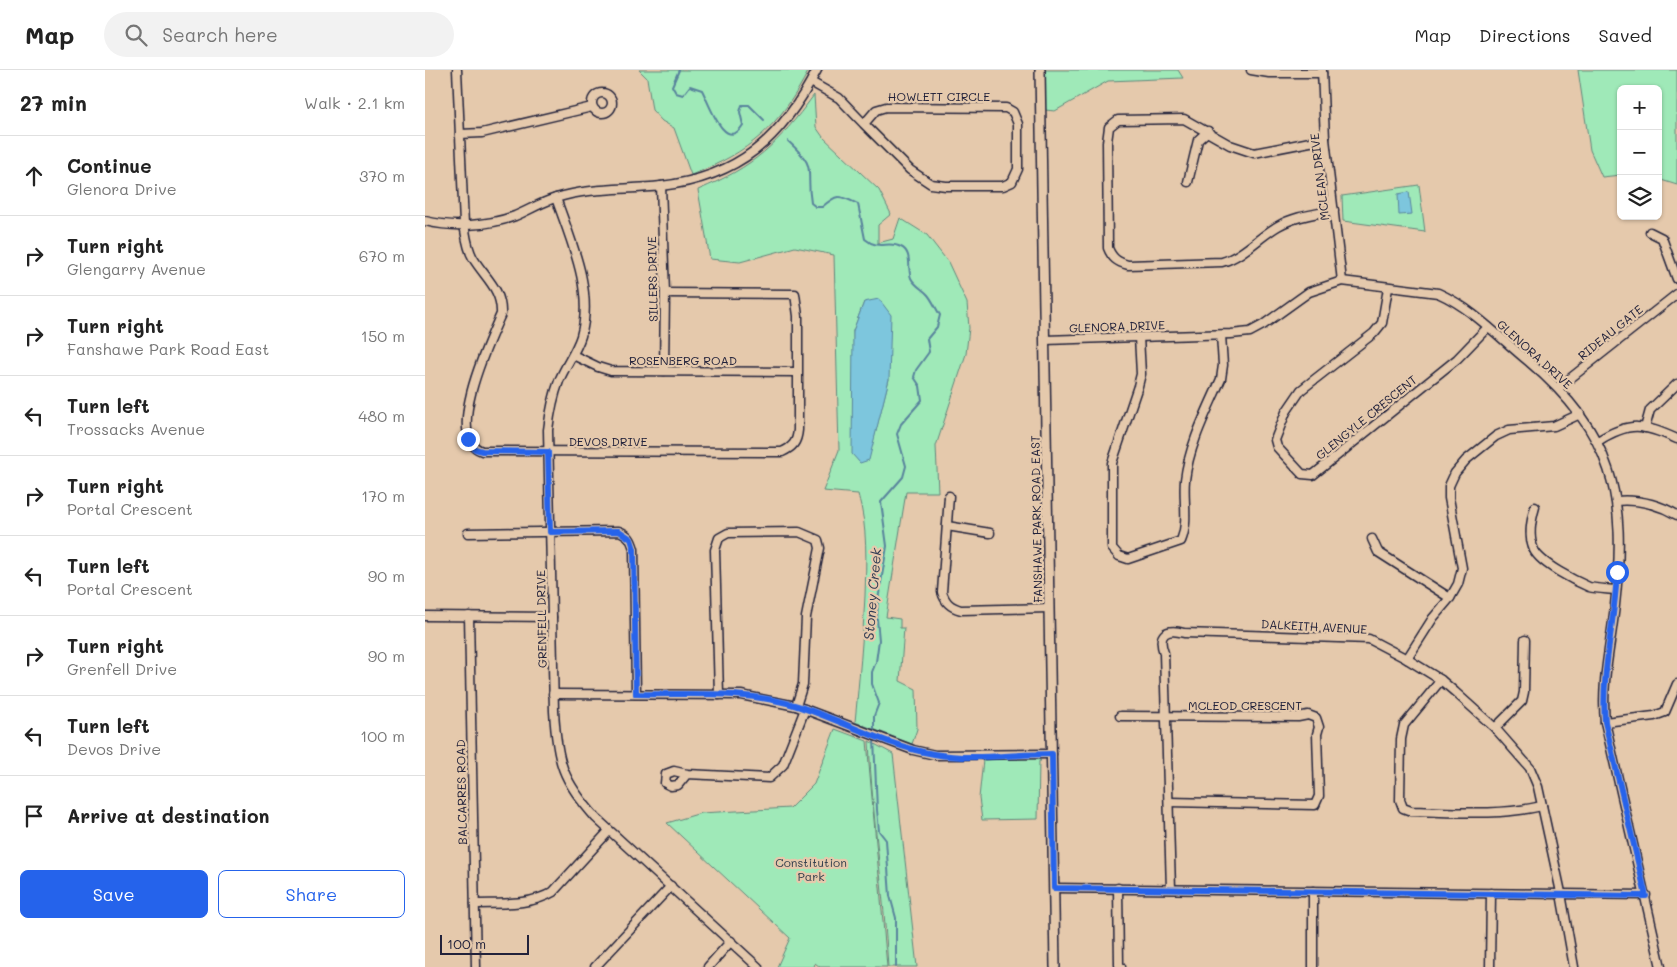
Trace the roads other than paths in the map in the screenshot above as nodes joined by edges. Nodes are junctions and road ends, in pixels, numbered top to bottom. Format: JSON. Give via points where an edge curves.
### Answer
{"nodes":[{"id":1,"x":457,"y":70,"type":"edge"},
{"id":2,"x":817,"y":70,"type":"edge"},
{"id":3,"x":1040,"y":70,"type":"edge"},
{"id":4,"x":1251,"y":70,"type":"edge"},
{"id":5,"x":1322,"y":72,"type":"edge"},
{"id":6,"x":811,"y":82,"type":"junction"},
{"id":7,"x":592,"y":107,"type":"dead end"},
{"id":8,"x":864,"y":124,"type":"junction"},
{"id":9,"x":1208,"y":132,"type":"junction"},
{"id":10,"x":459,"y":134,"type":"junction"},
{"id":11,"x":1325,"y":139,"type":"junction"},
{"id":12,"x":1188,"y":182,"type":"dead end"},
{"id":13,"x":661,"y":186,"type":"junction"},
{"id":14,"x":556,"y":198,"type":"junction"},
{"id":15,"x":1335,"y":210,"type":"junction"},
{"id":16,"x":425,"y":221,"type":"edge"},
{"id":17,"x":464,"y":224,"type":"junction"},
{"id":18,"x":1650,"y":232,"type":"dead end"},
{"id":19,"x":1677,"y":279,"type":"edge"},
{"id":20,"x":1342,"y":281,"type":"junction"},
{"id":21,"x":1388,"y":288,"type":"junction"},
{"id":22,"x":665,"y":293,"type":"junction"},
{"id":23,"x":1677,"y":294,"type":"edge"},
{"id":24,"x":1488,"y":327,"type":"junction"},
{"id":25,"x":1221,"y":335,"type":"junction"},
{"id":26,"x":1139,"y":336,"type":"junction"},
{"id":27,"x":1045,"y":340,"type":"junction"},
{"id":28,"x":573,"y":355,"type":"junction"},
{"id":29,"x":664,"y":371,"type":"junction"},
{"id":30,"x":797,"y":372,"type":"junction"},
{"id":31,"x":1677,"y":384,"type":"edge"},
{"id":32,"x":1559,"y":388,"type":"junction"},
{"id":33,"x":1580,"y":414,"type":"junction"},
{"id":34,"x":1645,"y":428,"type":"junction"},
{"id":35,"x":1677,"y":439,"type":"edge"},
{"id":36,"x":1597,"y":442,"type":"junction"},
{"id":37,"x":548,"y":452,"type":"junction"},
{"id":38,"x":949,"y":496,"type":"dead end"},
{"id":39,"x":1616,"y":501,"type":"junction"},
{"id":40,"x":1535,"y":507,"type":"dead end"},
{"id":41,"x":1677,"y":515,"type":"edge"},
{"id":42,"x":947,"y":526,"type":"junction"},
{"id":43,"x":550,"y":532,"type":"junction"},
{"id":44,"x":468,"y":533,"type":"dead end"},
{"id":45,"x":990,"y":533,"type":"dead end"},
{"id":46,"x":1373,"y":539,"type":"dead end"},
{"id":47,"x":1616,"y":590,"type":"junction"},
{"id":48,"x":1450,"y":598,"type":"junction"},
{"id":49,"x":1049,"y":608,"type":"junction"},
{"id":50,"x":425,"y":616,"type":"edge"},
{"id":51,"x":469,"y":616,"type":"junction"},
{"id":52,"x":552,"y":617,"type":"junction"},
{"id":53,"x":1525,"y":640,"type":"dead end"},
{"id":54,"x":1407,"y":659,"type":"junction"},
{"id":55,"x":1441,"y":680,"type":"junction"},
{"id":56,"x":1677,"y":684,"type":"edge"},
{"id":57,"x":553,"y":694,"type":"junction"},
{"id":58,"x":636,"y":694,"type":"junction"},
{"id":59,"x":719,"y":695,"type":"junction"},
{"id":60,"x":796,"y":706,"type":"junction"},
{"id":61,"x":805,"y":709,"type":"junction"},
{"id":62,"x":1120,"y":716,"type":"dead end"},
{"id":63,"x":1166,"y":716,"type":"junction"},
{"id":64,"x":1605,"y":722,"type":"junction"},
{"id":65,"x":1495,"y":728,"type":"junction"},
{"id":66,"x":1052,"y":754,"type":"junction"},
{"id":67,"x":687,"y":774,"type":"dead end"},
{"id":68,"x":1169,"y":802,"type":"junction"},
{"id":69,"x":1542,"y":806,"type":"junction"},
{"id":70,"x":609,"y":830,"type":"junction"},
{"id":71,"x":671,"y":886,"type":"junction"},
{"id":72,"x":1054,"y":888,"type":"junction"},
{"id":73,"x":1117,"y":888,"type":"junction"},
{"id":74,"x":1171,"y":889,"type":"junction"},
{"id":75,"x":1313,"y":892,"type":"junction"},
{"id":76,"x":1491,"y":893,"type":"junction"},
{"id":77,"x":1561,"y":894,"type":"junction"},
{"id":78,"x":1646,"y":896,"type":"junction"},
{"id":79,"x":475,"y":904,"type":"junction"},
{"id":80,"x":731,"y":941,"type":"junction"},
{"id":81,"x":476,"y":967,"type":"edge"},
{"id":82,"x":595,"y":967,"type":"edge"},
{"id":83,"x":708,"y":967,"type":"edge"},
{"id":84,"x":758,"y":967,"type":"edge"},
{"id":85,"x":1055,"y":967,"type":"edge"},
{"id":86,"x":1121,"y":967,"type":"edge"},
{"id":87,"x":1313,"y":967,"type":"edge"},
{"id":88,"x":1490,"y":967,"type":"edge"},
{"id":89,"x":1574,"y":967,"type":"edge"},
{"id":90,"x":1661,"y":967,"type":"edge"}],
"edges":[{"from":1,"to":10,"type":"street","name":"DEVOS DRIVE"},
{"from":2,"to":6,"type":"street"},
{"from":3,"to":27,"type":"main road","name":"FANSHAWE PARK ROAD EAST"},
{"from":4,"to":5,"type":"street"},
{"from":5,"to":11,"type":"street","name":"MCLEAN DRIVE"},
{"from":6,"to":8,"type":"street","name":"HOWLETT CIRCLE","via":[[839,98]]},
{"from":6,"to":13,"type":"street","via":[[789,118],[767,142],[746,158],[699,180]]},
{"from":7,"to":10,"type":"street","via":[[481,133]]},
{"from":8,"to":8,"type":"street","name":"HOWLETT CIRCLE","via":[[876,110],[886,107],[1006,108],[1013,112],[1018,124],[1017,174],[1012,182],[1003,186],[931,184],[910,170]]},
{"from":9,"to":11,"type":"street","via":[[1230,145],[1254,153]]},
{"from":9,"to":12,"type":"street","via":[[1198,140]]},
{"from":9,"to":15,"type":"street","via":[[1184,119],[1173,118],[1118,120],[1109,127],[1108,248],[1118,262],[1128,265],[1222,262],[1232,259],[1291,219]]},
{"from":10,"to":17,"type":"street","name":"DEVOS DRIVE"},
{"from":11,"to":15,"type":"street","name":"MCLEAN DRIVE"},
{"from":13,"to":14,"type":"street","via":[[599,188]]},
{"from":13,"to":22,"type":"street","name":"SILLERS DRIVE"},
{"from":14,"to":17,"type":"street","via":[[500,221]]},
{"from":14,"to":28,"type":"street","name":"GRENFELL DRIVE","via":[[582,280],[586,306]]},
{"from":15,"to":20,"type":"street","name":"MCLEAN DRIVE"},
{"from":16,"to":17,"type":"street"},
{"from":17,"to":37,"type":"street","name":"DEVOS DRIVE","via":[[472,257],[497,289],[501,305],[501,314],[474,380],[468,439],[475,449],[482,451]]},
{"from":18,"to":19,"type":"street","via":[[1662,238]]},
{"from":20,"to":21,"type":"street","name":"GLENORA DRIVE"},
{"from":20,"to":25,"type":"street","name":"GLENORA DRIVE","via":[[1325,284],[1309,292],[1250,332]]},
{"from":21,"to":24,"type":"street","name":"GLENORA DRIVE","via":[[1438,293]]},
{"from":21,"to":24,"type":"street","name":"GLENGYLE CRESCENT","via":[[1382,323],[1374,333],[1301,390],[1286,412],[1275,440],[1277,447],[1302,474],[1313,475],[1457,358]]},
{"from":22,"to":29,"type":"street","name":"SILLERS DRIVE"},
{"from":22,"to":30,"type":"street","name":"DEVOS DRIVE","via":[[795,294],[799,316]]},
{"from":23,"to":32,"type":"street","name":"RIDEAU GATE"},
{"from":24,"to":32,"type":"street","name":"GLENORA DRIVE"},
{"from":25,"to":26,"type":"street","name":"GLENORA DRIVE"},
{"from":25,"to":26,"type":"street","via":[[1221,379],[1190,455],[1181,542],[1128,559],[1119,556],[1112,548],[1112,463],[1139,386]]},
{"from":26,"to":27,"type":"street","name":"GLENORA DRIVE"},
{"from":27,"to":49,"type":"main road","name":"FANSHAWE PARK ROAD EAST"},
{"from":28,"to":29,"type":"street","name":"ROSENBERG ROAD","via":[[611,371]]},
{"from":28,"to":37,"type":"street","name":"GRENFELL DRIVE","via":[[553,397]]},
{"from":29,"to":30,"type":"street","name":"ROSENBERG ROAD"},
{"from":30,"to":37,"type":"street","name":"DEVOS DRIVE","via":[[797,436],[789,449],[782,452]]},
{"from":31,"to":34,"type":"street","via":[[1650,410]]},
{"from":32,"to":33,"type":"street","name":"GLENORA DRIVE"},
{"from":33,"to":36,"type":"street","name":"GLENORA DRIVE"},
{"from":33,"to":48,"type":"street","via":[[1554,426],[1509,430],[1496,436],[1455,473],[1449,486],[1449,498],[1462,568]]},
{"from":34,"to":35,"type":"street"},
{"from":34,"to":36,"type":"street","via":[[1618,429]]},
{"from":36,"to":39,"type":"street","name":"GLENORA DRIVE","via":[[1605,455]]},
{"from":37,"to":43,"type":"street","name":"GRENFELL DRIVE"},
{"from":38,"to":42,"type":"street"},
{"from":39,"to":41,"type":"street","via":[[1635,499]]},
{"from":39,"to":47,"type":"street","name":"GLENORA DRIVE","via":[[1619,518]]},
{"from":40,"to":47,"type":"street","via":[[1530,533],[1534,550],[1544,561],[1590,587]]},
{"from":42,"to":45,"type":"street"},
{"from":42,"to":49,"type":"street","via":[[942,592],[944,600],[952,607],[961,610]]},
{"from":43,"to":44,"type":"street"},
{"from":43,"to":52,"type":"street","name":"GRENFELL DRIVE"},
{"from":43,"to":58,"type":"street","via":[[619,531],[631,539],[634,549]]},
{"from":46,"to":48,"type":"street","via":[[1378,552]]},
{"from":47,"to":64,"type":"street","name":"GLENORA DRIVE","via":[[1603,697]]},
{"from":48,"to":54,"type":"street"},
{"from":49,"to":66,"type":"main road","name":"FANSHAWE PARK ROAD EAST"},
{"from":50,"to":51,"type":"street"},
{"from":51,"to":52,"type":"street"},
{"from":51,"to":79,"type":"street","name":"BALCARRES ROAD"},
{"from":52,"to":57,"type":"street","name":"GRENFELL DRIVE"},
{"from":53,"to":65,"type":"street","via":[[1522,701]]},
{"from":54,"to":55,"type":"street","name":"DALKEITH AVENUE"},
{"from":54,"to":63,"type":"street","name":"DALKEITH AVENUE","via":[[1369,639],[1356,637],[1168,631],[1160,643],[1164,653]]},
{"from":55,"to":65,"type":"street","name":"DALKEITH AVENUE"},
{"from":55,"to":69,"type":"street","via":[[1404,725],[1400,800],[1403,808],[1411,811],[1492,813]]},
{"from":56,"to":64,"type":"street","via":[[1665,712]]},
{"from":57,"to":58,"type":"street"},
{"from":57,"to":70,"type":"street","name":"GRENFELL DRIVE","via":[[556,744],[563,770],[574,794]]},
{"from":58,"to":59,"type":"street"},
{"from":59,"to":60,"type":"street","via":[[750,696]]},
{"from":59,"to":60,"type":"street","via":[[715,550],[719,538],[728,533],[799,532],[818,540],[820,548],[806,617],[803,684]]},
{"from":60,"to":61,"type":"street"},
{"from":61,"to":66,"type":"street","via":[[935,755]]},
{"from":61,"to":67,"type":"street","via":[[783,765],[769,778]]},
{"from":62,"to":63,"type":"street","name":"MCLEOD CRESCENT"},
{"from":63,"to":68,"type":"street","name":"DALKEITH AVENUE"},
{"from":63,"to":68,"type":"street","name":"MCLEOD CRESCENT","via":[[1298,718],[1308,715],[1316,718],[1319,727],[1319,796],[1315,805]]},
{"from":64,"to":78,"type":"street","name":"GLENORA DRIVE"},
{"from":65,"to":69,"type":"street","name":"DALKEITH AVENUE","via":[[1530,768]]},
{"from":66,"to":72,"type":"main road","name":"FANSHAWE PARK ROAD EAST"},
{"from":68,"to":74,"type":"street","name":"DALKEITH AVENUE"},
{"from":69,"to":77,"type":"street","name":"DALKEITH AVENUE"},
{"from":70,"to":71,"type":"street","name":"GRENFELL DRIVE"},
{"from":70,"to":79,"type":"street","via":[[553,892],[543,898],[532,902]]},
{"from":71,"to":80,"type":"street","name":"GRENFELL DRIVE"},
{"from":71,"to":82,"type":"street"},
{"from":72,"to":73,"type":"street"},
{"from":72,"to":85,"type":"main road","name":"FANSHAWE PARK ROAD EAST"},
{"from":73,"to":74,"type":"street"},
{"from":73,"to":86,"type":"street"},
{"from":74,"to":75,"type":"street"},
{"from":75,"to":76,"type":"street"},
{"from":75,"to":87,"type":"street"},
{"from":76,"to":77,"type":"street"},
{"from":76,"to":88,"type":"street"},
{"from":77,"to":78,"type":"street"},
{"from":77,"to":89,"type":"street","name":"DALKEITH AVENUE"},
{"from":78,"to":90,"type":"street","name":"GLENORA DRIVE"},
{"from":79,"to":81,"type":"street","name":"BALCARRES ROAD"},
{"from":80,"to":83,"type":"street"},
{"from":80,"to":84,"type":"street","name":"GRENFELL DRIVE"}]}
